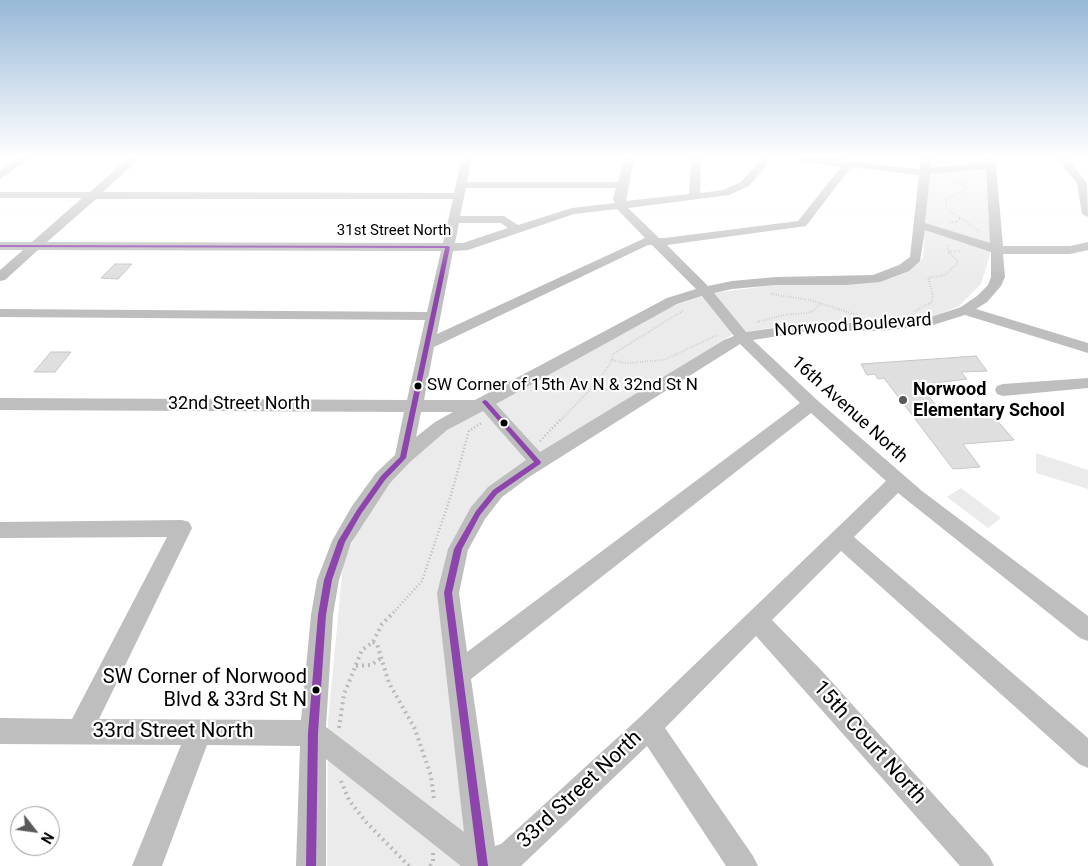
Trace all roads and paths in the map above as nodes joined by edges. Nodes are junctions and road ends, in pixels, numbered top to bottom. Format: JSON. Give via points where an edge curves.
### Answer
{"nodes":[{"id":1,"x":89,"y":198,"type":"edge"},
{"id":2,"x":459,"y":198,"type":"edge"},
{"id":3,"x":619,"y":198,"type":"edge"},
{"id":4,"x":672,"y":198,"type":"edge"},
{"id":5,"x":822,"y":198,"type":"edge"},
{"id":6,"x":923,"y":198,"type":"edge"},
{"id":7,"x":947,"y":198,"type":"edge"},
{"id":8,"x":993,"y":198,"type":"edge"},
{"id":9,"x":1085,"y":198,"type":"edge"},
{"id":10,"x":621,"y":204,"type":"junction"},
{"id":11,"x":1088,"y":214,"type":"edge"},
{"id":12,"x":960,"y":218,"type":"junction"},
{"id":13,"x":454,"y":220,"type":"junction"},
{"id":14,"x":947,"y":222,"type":"dead end"},
{"id":15,"x":920,"y":225,"type":"junction"},
{"id":16,"x":517,"y":230,"type":"junction"},
{"id":17,"x":983,"y":236,"type":"dead end"},
{"id":18,"x":941,"y":239,"type":"dead end"},
{"id":19,"x":656,"y":242,"type":"junction"},
{"id":20,"x":0,"y":246,"type":"edge"},
{"id":21,"x":35,"y":246,"type":"junction"},
{"id":22,"x":1088,"y":246,"type":"edge"},
{"id":23,"x":448,"y":247,"type":"junction"},
{"id":24,"x":998,"y":250,"type":"junction"},
{"id":25,"x":0,"y":277,"type":"edge"},
{"id":26,"x":765,"y":294,"type":"dead end"},
{"id":27,"x":709,"y":295,"type":"junction"},
{"id":28,"x":821,"y":303,"type":"junction"},
{"id":29,"x":966,"y":310,"type":"junction"},
{"id":30,"x":0,"y":313,"type":"edge"},
{"id":31,"x":910,"y":313,"type":"dead end"},
{"id":32,"x":857,"y":315,"type":"dead end"},
{"id":33,"x":434,"y":316,"type":"junction"},
{"id":34,"x":748,"y":331,"type":"junction"},
{"id":35,"x":428,"y":344,"type":"junction"},
{"id":36,"x":1088,"y":348,"type":"edge"},
{"id":37,"x":612,"y":360,"type":"dead end"},
{"id":38,"x":1088,"y":383,"type":"edge"},
{"id":39,"x":1003,"y":390,"type":"dead end"},
{"id":40,"x":0,"y":404,"type":"edge"},
{"id":41,"x":482,"y":404,"type":"junction"},
{"id":42,"x":811,"y":404,"type":"junction"},
{"id":43,"x":415,"y":405,"type":"junction"},
{"id":44,"x":403,"y":458,"type":"junction"},
{"id":45,"x":538,"y":462,"type":"junction"},
{"id":46,"x":898,"y":481,"type":"junction"},
{"id":47,"x":0,"y":530,"type":"edge"},
{"id":48,"x":841,"y":538,"type":"junction"},
{"id":49,"x":757,"y":621,"type":"junction"},
{"id":50,"x":1088,"y":630,"type":"edge"},
{"id":51,"x":373,"y":642,"type":"dead end"},
{"id":52,"x":380,"y":659,"type":"junction"},
{"id":53,"x":356,"y":666,"type":"dead end"},
{"id":54,"x":458,"y":674,"type":"junction"},
{"id":55,"x":649,"y":726,"type":"junction"},
{"id":56,"x":0,"y":731,"type":"edge"},
{"id":57,"x":79,"y":732,"type":"junction"},
{"id":58,"x":199,"y":732,"type":"junction"},
{"id":59,"x":313,"y":733,"type":"junction"},
{"id":60,"x":1088,"y":755,"type":"edge"},
{"id":61,"x":435,"y":827,"type":"junction"},
{"id":62,"x":483,"y":865,"type":"edge"},
{"id":63,"x":147,"y":866,"type":"edge"},
{"id":64,"x":311,"y":866,"type":"edge"},
{"id":65,"x":430,"y":866,"type":"edge"},
{"id":66,"x":742,"y":866,"type":"edge"},
{"id":67,"x":979,"y":866,"type":"edge"}],
"edges":[{"from":1,"to":21,"type":"street"},
{"from":2,"to":13,"type":"street"},
{"from":3,"to":10,"type":"street"},
{"from":4,"to":10,"type":"street","name":"31st Street North"},
{"from":5,"to":19,"type":"street","via":[[802,224]]},
{"from":6,"to":15,"type":"street"},
{"from":7,"to":12,"type":"path","via":[[946,208]]},
{"from":8,"to":24,"type":"street","name":"Norwood Boulevard"},
{"from":9,"to":11,"type":"street"},
{"from":10,"to":16,"type":"street","name":"31st Street North","via":[[572,211]]},
{"from":10,"to":19,"type":"street","name":"16th Avenue North"},
{"from":12,"to":14,"type":"path","via":[[956,222]]},
{"from":12,"to":17,"type":"path"},
{"from":13,"to":16,"type":"street","via":[[504,219]]},
{"from":13,"to":23,"type":"street"},
{"from":15,"to":24,"type":"street"},
{"from":15,"to":27,"type":"street","via":[[916,258],[904,268],[875,279],[732,285]]},
{"from":16,"to":23,"type":"street","name":"31st Street North","via":[[464,247]]},
{"from":18,"to":31,"type":"path","via":[[957,264],[945,275],[928,278],[932,302]]},
{"from":19,"to":27,"type":"street","name":"16th Avenue North"},
{"from":19,"to":35,"type":"street","via":[[646,241]]},
{"from":20,"to":21,"type":"street","name":"31st Street North"},
{"from":21,"to":23,"type":"street","name":"31st Street North"},
{"from":21,"to":25,"type":"street"},
{"from":22,"to":24,"type":"street","via":[[1070,250]]},
{"from":23,"to":33,"type":"street"},
{"from":24,"to":29,"type":"street","name":"Norwood Boulevard","via":[[998,277],[994,286]]},
{"from":26,"to":28,"type":"path"},
{"from":27,"to":34,"type":"street","name":"16th Avenue North"},
{"from":27,"to":37,"type":"path","via":[[614,354]]},
{"from":27,"to":41,"type":"street","via":[[672,301]]},
{"from":28,"to":32,"type":"path"},
{"from":28,"to":34,"type":"path","via":[[807,313],[770,318]]},
{"from":29,"to":34,"type":"street","name":"Norwood Boulevard","via":[[910,325],[810,327],[755,334]]},
{"from":29,"to":36,"type":"street"},
{"from":30,"to":33,"type":"street"},
{"from":33,"to":35,"type":"street"},
{"from":34,"to":42,"type":"street","name":"16th Avenue North","via":[[748,344]]},
{"from":34,"to":45,"type":"street","name":"Norwood Boulevard"},
{"from":35,"to":43,"type":"street"},
{"from":38,"to":39,"type":"street"},
{"from":40,"to":43,"type":"street","name":"32nd Street North"},
{"from":41,"to":43,"type":"street","name":"32nd Street North"},
{"from":41,"to":44,"type":"street","via":[[441,426]]},
{"from":41,"to":45,"type":"street"},
{"from":42,"to":46,"type":"street","name":"16th Avenue North"},
{"from":42,"to":54,"type":"street"},
{"from":43,"to":44,"type":"street"},
{"from":44,"to":59,"type":"street","via":[[359,512],[342,542],[328,580],[322,615]]},
{"from":45,"to":54,"type":"street","name":"Norwood Boulevard","via":[[495,492],[478,513],[458,549],[448,593]]},
{"from":46,"to":48,"type":"street","name":"33rd Street North"},
{"from":46,"to":50,"type":"street","name":"16th Avenue North"},
{"from":47,"to":57,"type":"street","via":[[182,528]]},
{"from":48,"to":49,"type":"street","name":"33rd Street North"},
{"from":48,"to":60,"type":"street"},
{"from":49,"to":55,"type":"street","name":"33rd Street North"},
{"from":49,"to":67,"type":"street","name":"15th Court North"},
{"from":51,"to":52,"type":"path","via":[[377,644]]},
{"from":52,"to":53,"type":"path","via":[[370,665]]},
{"from":52,"to":61,"type":"path","via":[[414,729],[431,776]]},
{"from":54,"to":62,"type":"street","name":"Norwood Boulevard"},
{"from":55,"to":62,"type":"street","name":"33rd Street North","via":[[509,857]]},
{"from":55,"to":66,"type":"street"},
{"from":56,"to":57,"type":"street","name":"33rd Street North"},
{"from":57,"to":58,"type":"street","name":"33rd Street North"},
{"from":58,"to":59,"type":"street","name":"33rd Street North"},
{"from":58,"to":63,"type":"street"},
{"from":59,"to":61,"type":"street"},
{"from":59,"to":64,"type":"street"},
{"from":61,"to":62,"type":"street"},
{"from":61,"to":65,"type":"path"}]}
